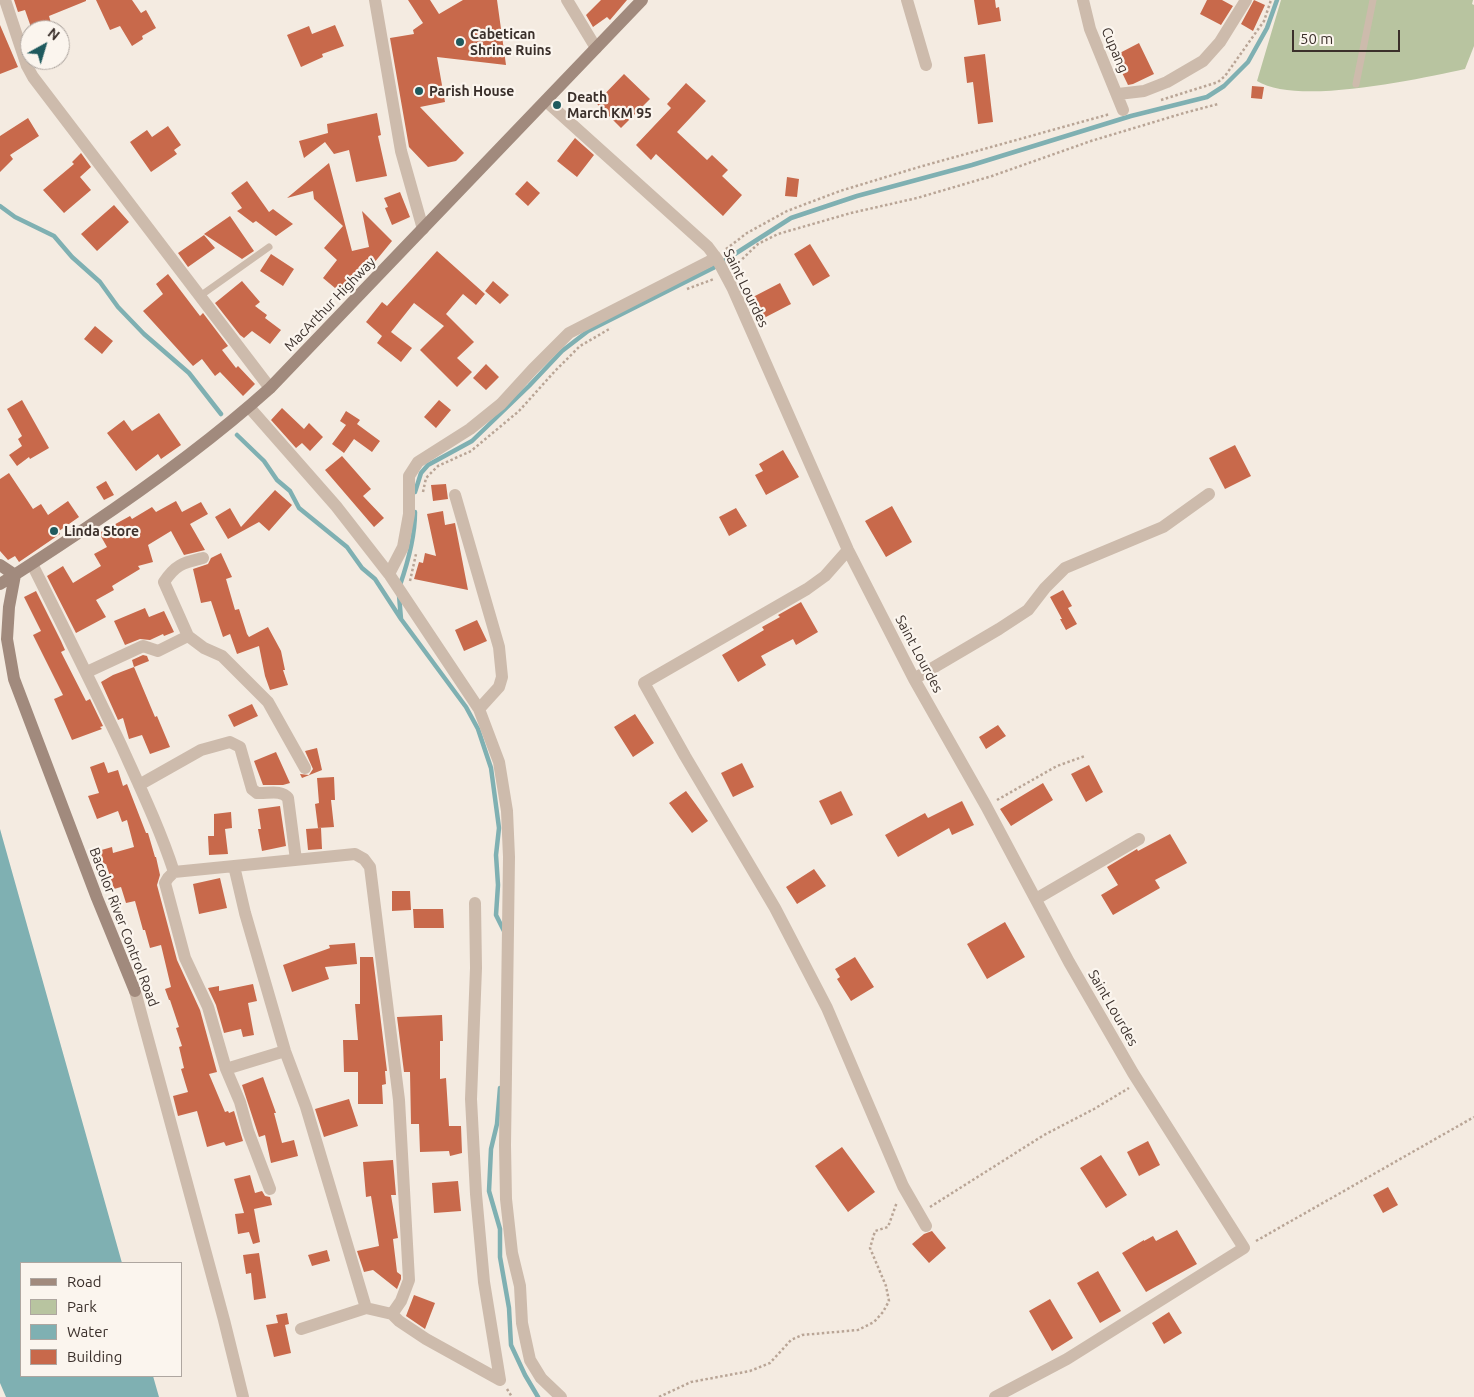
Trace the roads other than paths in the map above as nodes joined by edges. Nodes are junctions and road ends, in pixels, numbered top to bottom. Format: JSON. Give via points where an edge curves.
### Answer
{"nodes":[{"id":1,"x":5,"y":0,"type":"edge"},
{"id":2,"x":375,"y":0,"type":"edge"},
{"id":3,"x":567,"y":0,"type":"edge"},
{"id":4,"x":907,"y":0,"type":"edge"},
{"id":5,"x":1083,"y":0,"type":"edge"},
{"id":6,"x":1246,"y":0,"type":"edge"},
{"id":7,"x":1374,"y":0,"type":"edge"},
{"id":8,"x":636,"y":2,"type":"edge"},
{"id":9,"x":596,"y":48,"type":"junction"},
{"id":10,"x":926,"y":65,"type":"dead end"},
{"id":11,"x":1356,"y":84,"type":"dead end"},
{"id":12,"x":1118,"y":94,"type":"junction"},
{"id":13,"x":546,"y":101,"type":"junction"},
{"id":14,"x":1123,"y":110,"type":"road end"},
{"id":15,"x":423,"y":228,"type":"junction"},
{"id":16,"x":269,"y":247,"type":"dead end"},
{"id":17,"x":716,"y":258,"type":"junction"},
{"id":18,"x":200,"y":296,"type":"junction"},
{"id":19,"x":270,"y":388,"type":"junction"},
{"id":20,"x":249,"y":407,"type":"junction"},
{"id":21,"x":1209,"y":494,"type":"dead end"},
{"id":22,"x":455,"y":495,"type":"dead end"},
{"id":23,"x":848,"y":550,"type":"junction"},
{"id":24,"x":203,"y":558,"type":"dead end"},
{"id":25,"x":32,"y":564,"type":"junction"},
{"id":26,"x":0,"y":565,"type":"edge"},
{"id":27,"x":15,"y":575,"type":"junction"},
{"id":28,"x":392,"y":578,"type":"junction"},
{"id":29,"x":0,"y":584,"type":"edge"},
{"id":30,"x":188,"y":636,"type":"junction"},
{"id":31,"x":87,"y":672,"type":"junction"},
{"id":32,"x":914,"y":679,"type":"junction"},
{"id":33,"x":479,"y":709,"type":"junction"},
{"id":34,"x":305,"y":768,"type":"dead end"},
{"id":35,"x":139,"y":785,"type":"junction"},
{"id":36,"x":1139,"y":839,"type":"dead end"},
{"id":37,"x":296,"y":860,"type":"junction"},
{"id":38,"x":234,"y":866,"type":"junction"},
{"id":39,"x":174,"y":872,"type":"junction"},
{"id":40,"x":1036,"y":899,"type":"junction"},
{"id":41,"x":476,"y":903,"type":"dead end"},
{"id":42,"x":135,"y":991,"type":"joint"},
{"id":43,"x":285,"y":1051,"type":"junction"},
{"id":44,"x":226,"y":1069,"type":"junction"},
{"id":45,"x":270,"y":1189,"type":"dead end"},
{"id":46,"x":926,"y":1226,"type":"dead end"},
{"id":47,"x":366,"y":1308,"type":"junction"},
{"id":48,"x":392,"y":1314,"type":"junction"},
{"id":49,"x":301,"y":1329,"type":"dead end"},
{"id":50,"x":243,"y":1397,"type":"edge"},
{"id":51,"x":561,"y":1397,"type":"edge"},
{"id":52,"x":995,"y":1397,"type":"edge"}],
"edges":[{"from":1,"to":18,"type":"street","via":[[33,77]]},
{"from":2,"to":15,"type":"street","via":[[400,151]]},
{"from":3,"to":9,"type":"street"},
{"from":4,"to":10,"type":"street"},
{"from":5,"to":12,"type":"street","name":"Cupang","via":[[1090,29]]},
{"from":6,"to":12,"type":"street","via":[[1220,42],[1203,61],[1144,91]]},
{"from":7,"to":11,"type":"lane"},
{"from":8,"to":9,"type":"main road","name":"MacArthur Highway"},
{"from":9,"to":13,"type":"main road","name":"MacArthur Highway"},
{"from":12,"to":14,"type":"street","name":"Cupang"},
{"from":13,"to":15,"type":"main road","name":"MacArthur Highway"},
{"from":13,"to":17,"type":"street","name":"Saint Lourdes","via":[[686,226]]},
{"from":15,"to":19,"type":"main road","name":"MacArthur Highway"},
{"from":16,"to":18,"type":"lane"},
{"from":17,"to":23,"type":"street","name":"Saint Lourdes"},
{"from":17,"to":28,"type":"street","via":[[569,333],[501,404],[470,429],[418,462],[409,476],[409,514],[403,547]]},
{"from":18,"to":19,"type":"street"},
{"from":19,"to":20,"type":"main road","name":"MacArthur Highway"},
{"from":20,"to":25,"type":"main road","name":"MacArthur Highway","via":[[173,467]]},
{"from":20,"to":28,"type":"street","via":[[336,506]]},
{"from":21,"to":32,"type":"street","via":[[1163,527],[1065,568],[1028,610]]},
{"from":22,"to":33,"type":"street","via":[[499,647],[502,677],[499,687]]},
{"from":23,"to":32,"type":"street","name":"Saint Lourdes"},
{"from":23,"to":46,"type":"street","via":[[826,576],[644,684],[775,908],[828,1008],[903,1186]]},
{"from":24,"to":30,"type":"street","via":[[179,564],[164,582]]},
{"from":25,"to":27,"type":"main road","name":"MacArthur Highway"},
{"from":25,"to":31,"type":"street"},
{"from":26,"to":27,"type":"main road"},
{"from":27,"to":29,"type":"main road","name":"MacArthur Highway"},
{"from":27,"to":42,"type":"main road","name":"Bacolor River Control Road","via":[[7,639],[14,679]]},
{"from":28,"to":33,"type":"street"},
{"from":30,"to":31,"type":"street","via":[[158,651],[142,646]]},
{"from":30,"to":34,"type":"street","via":[[222,656],[268,702]]},
{"from":31,"to":35,"type":"street"},
{"from":32,"to":40,"type":"street","name":"Saint Lourdes"},
{"from":33,"to":51,"type":"street","via":[[499,762],[507,811],[505,1146],[512,1253],[530,1360],[541,1378]]},
{"from":35,"to":37,"type":"street","via":[[201,750],[230,742],[236,744],[252,789],[257,793],[280,792],[288,798]]},
{"from":35,"to":39,"type":"street"},
{"from":36,"to":40,"type":"street"},
{"from":37,"to":38,"type":"street"},
{"from":37,"to":48,"type":"street","via":[[355,854],[370,867],[398,1100],[408,1234],[409,1280]]},
{"from":38,"to":39,"type":"street"},
{"from":38,"to":43,"type":"street"},
{"from":39,"to":44,"type":"street","via":[[165,883],[169,902],[185,958],[208,1007]]},
{"from":40,"to":52,"type":"street","name":"Saint Lourdes","via":[[1138,1082],[1244,1248],[1067,1359]]},
{"from":41,"to":48,"type":"street","via":[[471,1099],[484,1282],[500,1380],[426,1339]]},
{"from":42,"to":50,"type":"street","name":"Bacolor River Control Road"},
{"from":43,"to":44,"type":"street"},
{"from":43,"to":47,"type":"street","via":[[306,1107]]},
{"from":44,"to":45,"type":"street"},
{"from":47,"to":48,"type":"street"},
{"from":47,"to":49,"type":"street"}]}
